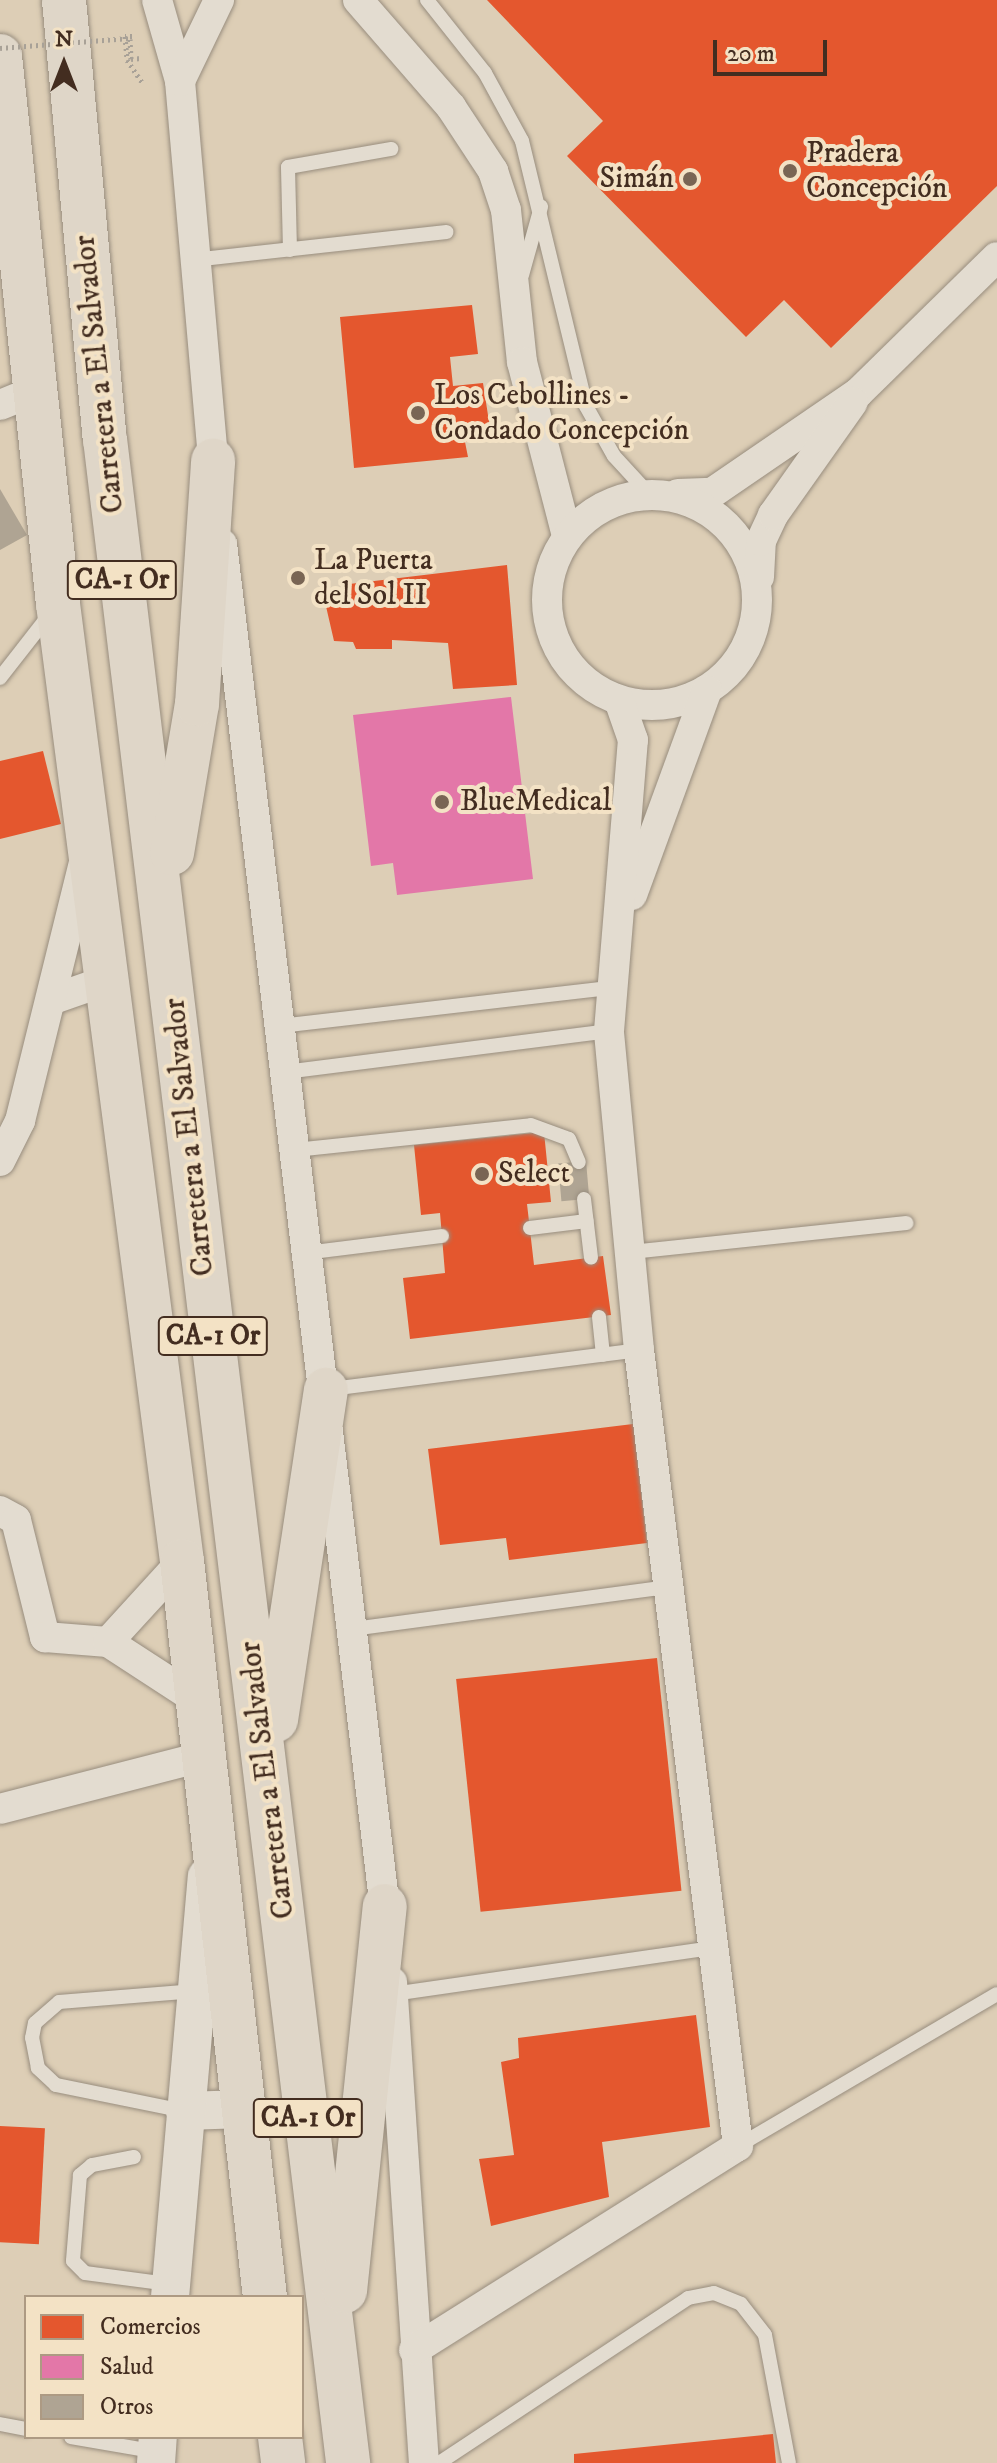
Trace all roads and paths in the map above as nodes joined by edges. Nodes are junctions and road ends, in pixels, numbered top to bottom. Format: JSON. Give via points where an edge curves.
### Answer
{"nodes":[{"id":1,"x":64,"y":0,"type":"edge"},
{"id":2,"x":157,"y":0,"type":"edge"},
{"id":3,"x":219,"y":0,"type":"edge"},
{"id":4,"x":358,"y":0,"type":"edge"},
{"id":5,"x":427,"y":0,"type":"edge"},
{"id":6,"x":130,"y":38,"type":"dead end"},
{"id":7,"x":0,"y":48,"type":"edge"},
{"id":8,"x":0,"y":56,"type":"edge"},
{"id":9,"x":180,"y":81,"type":"junction"},
{"id":10,"x":391,"y":149,"type":"dead end"},
{"id":11,"x":542,"y":203,"type":"junction"},
{"id":12,"x":446,"y":232,"type":"dead end"},
{"id":13,"x":290,"y":250,"type":"junction"},
{"id":14,"x":997,"y":257,"type":"edge"},
{"id":15,"x":193,"y":260,"type":"junction"},
{"id":16,"x":515,"y":299,"type":"junction"},
{"id":17,"x":858,"y":393,"type":"junction"},
{"id":18,"x":16,"y":398,"type":"edge"},
{"id":19,"x":213,"y":461,"type":"junction"},
{"id":20,"x":656,"y":494,"type":"junction"},
{"id":21,"x":567,"y":536,"type":"junction"},
{"id":22,"x":758,"y":589,"type":"junction"},
{"id":23,"x":58,"y":604,"type":"junction"},
{"id":24,"x":0,"y":678,"type":"edge"},
{"id":25,"x":707,"y":690,"type":"junction"},
{"id":26,"x":619,"y":700,"type":"junction"},
{"id":27,"x":90,"y":837,"type":"junction"},
{"id":28,"x":164,"y":898,"type":"junction"},
{"id":29,"x":620,"y":927,"type":"junction"},
{"id":30,"x":108,"y":980,"type":"junction"},
{"id":31,"x":607,"y":988,"type":"junction"},
{"id":32,"x":51,"y":1000,"type":"junction"},
{"id":33,"x":280,"y":1026,"type":"junction"},
{"id":34,"x":609,"y":1031,"type":"junction"},
{"id":35,"x":285,"y":1072,"type":"junction"},
{"id":36,"x":295,"y":1150,"type":"junction"},
{"id":37,"x":0,"y":1161,"type":"edge"},
{"id":38,"x":579,"y":1162,"type":"dead end"},
{"id":39,"x":584,"y":1199,"type":"dead end"},
{"id":40,"x":587,"y":1221,"type":"junction"},
{"id":41,"x":906,"y":1223,"type":"dead end"},
{"id":42,"x":530,"y":1228,"type":"dead end"},
{"id":43,"x":442,"y":1236,"type":"dead end"},
{"id":44,"x":631,"y":1252,"type":"junction"},
{"id":45,"x":305,"y":1253,"type":"junction"},
{"id":46,"x":591,"y":1258,"type":"dead end"},
{"id":47,"x":599,"y":1317,"type":"dead end"},
{"id":48,"x":639,"y":1350,"type":"junction"},
{"id":49,"x":603,"y":1355,"type":"junction"},
{"id":50,"x":326,"y":1390,"type":"junction"},
{"id":51,"x":0,"y":1511,"type":"edge"},
{"id":52,"x":182,"y":1561,"type":"junction"},
{"id":53,"x":669,"y":1587,"type":"junction"},
{"id":54,"x":353,"y":1629,"type":"junction"},
{"id":55,"x":108,"y":1642,"type":"junction"},
{"id":56,"x":199,"y":1701,"type":"junction"},
{"id":57,"x":205,"y":1756,"type":"junction"},
{"id":58,"x":268,"y":1774,"type":"junction"},
{"id":59,"x":0,"y":1809,"type":"edge"},
{"id":60,"x":213,"y":1815,"type":"junction"},
{"id":61,"x":385,"y":1906,"type":"junction"},
{"id":62,"x":713,"y":1948,"type":"junction"},
{"id":63,"x":196,"y":1991,"type":"junction"},
{"id":64,"x":393,"y":1994,"type":"junction"},
{"id":65,"x":997,"y":1994,"type":"edge"},
{"id":66,"x":244,"y":2109,"type":"junction"},
{"id":67,"x":185,"y":2111,"type":"junction"},
{"id":68,"x":738,"y":2146,"type":"junction"},
{"id":69,"x":134,"y":2157,"type":"dead end"},
{"id":70,"x":170,"y":2290,"type":"edge"},
{"id":71,"x":265,"y":2295,"type":"edge"},
{"id":72,"x":414,"y":2350,"type":"junction"},
{"id":73,"x":337,"y":2361,"type":"junction"},
{"id":74,"x":0,"y":2424,"type":"edge"},
{"id":75,"x":24,"y":2429,"type":"edge"},
{"id":76,"x":83,"y":2439,"type":"edge"},
{"id":77,"x":280,"y":2439,"type":"edge"},
{"id":78,"x":157,"y":2451,"type":"edge"},
{"id":79,"x":283,"y":2463,"type":"edge"},
{"id":80,"x":348,"y":2463,"type":"edge"},
{"id":81,"x":424,"y":2463,"type":"edge"},
{"id":82,"x":439,"y":2463,"type":"edge"},
{"id":83,"x":789,"y":2463,"type":"edge"}],
"edges":[{"from":1,"to":28,"type":"highway","name":"Carretera a El Salvador","number":"CA-1 Or","via":[[105,439]]},
{"from":2,"to":9,"type":"street"},
{"from":3,"to":9,"type":"street"},
{"from":4,"to":16,"type":"street","via":[[451,107],[493,171],[506,210]]},
{"from":5,"to":11,"type":"lane","via":[[504,105]]},
{"from":6,"to":7,"type":"path","bridge":true},
{"from":8,"to":18,"type":"highway","name":"Carretera a El Salvador","number":"CA-1 Or"},
{"from":9,"to":15,"type":"street"},
{"from":10,"to":13,"type":"lane","via":[[288,167]]},
{"from":11,"to":16,"type":"lane"},
{"from":11,"to":20,"type":"lane","via":[[586,406],[614,456]]},
{"from":12,"to":13,"type":"lane"},
{"from":13,"to":15,"type":"lane"},
{"from":14,"to":17,"type":"street"},
{"from":15,"to":19,"type":"street"},
{"from":16,"to":21,"type":"street","via":[[522,362]]},
{"from":17,"to":20,"type":"street","via":[[712,493]]},
{"from":17,"to":22,"type":"street","via":[[773,515],[761,541]]},
{"from":18,"to":23,"type":"highway","name":"Carretera a El Salvador","number":"CA-1 Or"},
{"from":19,"to":28,"type":"highway","via":[[197,704]]},
{"from":19,"to":33,"type":"street"},
{"from":20,"to":21,"type":"street","via":[[603,506]]},
{"from":20,"to":22,"type":"street","via":[[699,505],[728,525],[748,554]]},
{"from":21,"to":26,"type":"street","via":[[545,594],[548,624],[579,676]]},
{"from":22,"to":25,"type":"street","via":[[748,647]]},
{"from":23,"to":24,"type":"lane"},
{"from":23,"to":27,"type":"highway","name":"Carretera a El Salvador","number":"CA-1 Or"},
{"from":25,"to":26,"type":"street","via":[[679,702]]},
{"from":25,"to":29,"type":"street"},
{"from":26,"to":29,"type":"street","via":[[633,740]]},
{"from":27,"to":30,"type":"highway","name":"Carretera a El Salvador","number":"CA-1 Or"},
{"from":27,"to":32,"type":"street"},
{"from":28,"to":58,"type":"highway","name":"Carretera a El Salvador","number":"CA-1 Or"},
{"from":29,"to":31,"type":"street"},
{"from":30,"to":32,"type":"street"},
{"from":30,"to":52,"type":"highway","name":"Carretera a El Salvador","number":"CA-1 Or"},
{"from":31,"to":33,"type":"lane"},
{"from":31,"to":34,"type":"street"},
{"from":32,"to":37,"type":"street","via":[[20,1121]]},
{"from":33,"to":35,"type":"street"},
{"from":34,"to":35,"type":"lane"},
{"from":34,"to":44,"type":"street"},
{"from":35,"to":36,"type":"street"},
{"from":36,"to":38,"type":"lane","via":[[531,1125],[569,1139]]},
{"from":36,"to":45,"type":"street"},
{"from":39,"to":40,"type":"lane"},
{"from":40,"to":42,"type":"lane"},
{"from":40,"to":46,"type":"lane"},
{"from":41,"to":44,"type":"lane"},
{"from":43,"to":45,"type":"lane"},
{"from":44,"to":48,"type":"street"},
{"from":45,"to":50,"type":"street"},
{"from":47,"to":49,"type":"lane"},
{"from":48,"to":49,"type":"lane"},
{"from":48,"to":53,"type":"street"},
{"from":49,"to":50,"type":"lane"},
{"from":50,"to":54,"type":"street"},
{"from":50,"to":58,"type":"highway"},
{"from":51,"to":55,"type":"street","via":[[16,1520],[45,1637]]},
{"from":52,"to":55,"type":"street"},
{"from":52,"to":56,"type":"highway","name":"Carretera a El Salvador","number":"CA-1 Or"},
{"from":53,"to":54,"type":"lane"},
{"from":53,"to":62,"type":"street"},
{"from":54,"to":61,"type":"street"},
{"from":55,"to":56,"type":"street"},
{"from":56,"to":57,"type":"highway","name":"Carretera a El Salvador","number":"CA-1 Or"},
{"from":57,"to":59,"type":"street"},
{"from":57,"to":60,"type":"highway","name":"Carretera a El Salvador","number":"CA-1 Or"},
{"from":58,"to":73,"type":"highway","name":"Carretera a El Salvador","number":"CA-1 Or"},
{"from":60,"to":63,"type":"street"},
{"from":60,"to":66,"type":"highway","name":"Carretera a El Salvador","number":"CA-1 Or"},
{"from":61,"to":64,"type":"street"},
{"from":61,"to":73,"type":"highway"},
{"from":62,"to":64,"type":"lane"},
{"from":62,"to":68,"type":"street"},
{"from":63,"to":67,"type":"street"},
{"from":63,"to":67,"type":"lane","via":[[59,2002],[35,2023],[32,2038],[38,2068],[56,2085]]},
{"from":64,"to":72,"type":"street"},
{"from":65,"to":68,"type":"lane"},
{"from":66,"to":67,"type":"street"},
{"from":66,"to":71,"type":"highway","name":"Carretera a El Salvador","number":"CA-1 Or"},
{"from":67,"to":70,"type":"street"},
{"from":68,"to":72,"type":"street"},
{"from":69,"to":70,"type":"lane","via":[[92,2165],[80,2175],[73,2261],[85,2273]]},
{"from":72,"to":81,"type":"street"},
{"from":73,"to":80,"type":"highway","name":"Carretera a El Salvador","number":"CA-1 Or"},
{"from":74,"to":75,"type":"lane"},
{"from":76,"to":78,"type":"lane"},
{"from":77,"to":79,"type":"highway"},
{"from":82,"to":83,"type":"lane","via":[[688,2298],[714,2293],[741,2304],[765,2335]]}]}
